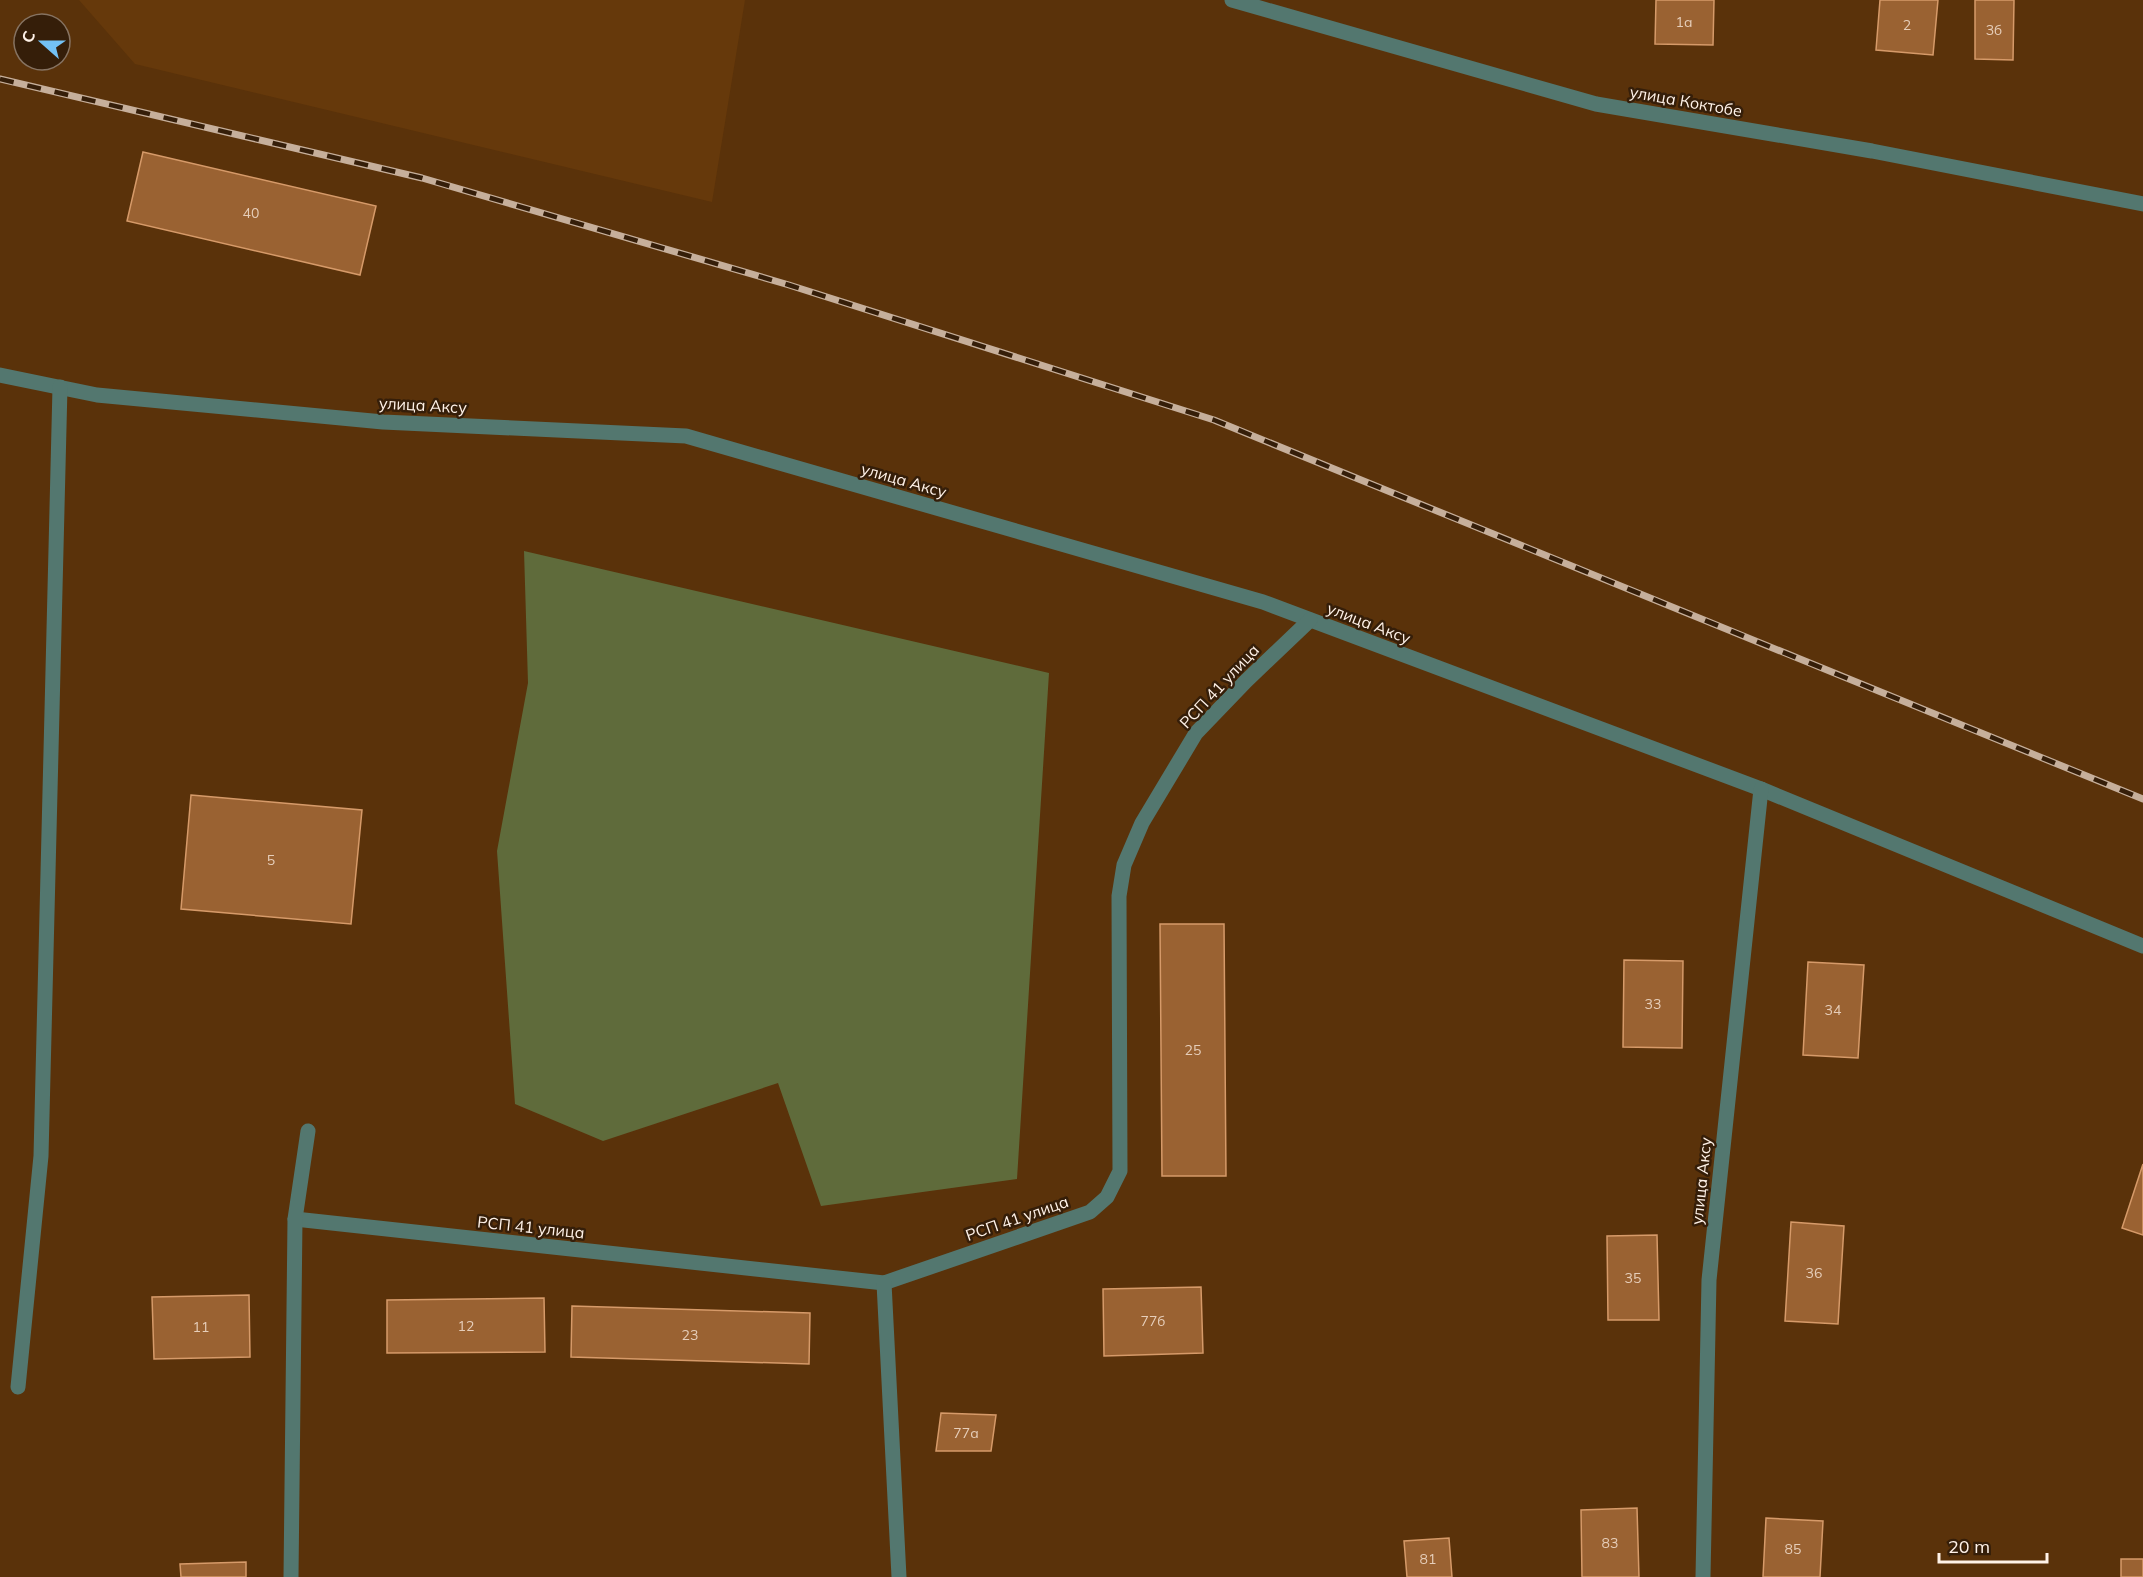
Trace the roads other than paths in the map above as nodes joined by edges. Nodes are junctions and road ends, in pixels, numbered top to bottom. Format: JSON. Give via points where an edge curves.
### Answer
{"nodes":[{"id":1,"x":1232,"y":0,"type":"edge"},
{"id":2,"x":2143,"y":204,"type":"edge"},
{"id":3,"x":0,"y":375,"type":"edge"},
{"id":4,"x":60,"y":387,"type":"junction"},
{"id":5,"x":1310,"y":620,"type":"junction"},
{"id":6,"x":1761,"y":789,"type":"junction"},
{"id":7,"x":2143,"y":946,"type":"edge"},
{"id":8,"x":308,"y":1131,"type":"dead end"},
{"id":9,"x":295,"y":1219,"type":"junction"},
{"id":10,"x":884,"y":1283,"type":"junction"},
{"id":11,"x":18,"y":1387,"type":"dead end"},
{"id":12,"x":291,"y":1577,"type":"edge"},
{"id":13,"x":899,"y":1577,"type":"edge"},
{"id":14,"x":1702,"y":1577,"type":"edge"}],
"edges":[{"from":1,"to":2,"type":"street","name":"улица Коктобе","via":[[1596,104],[1872,151]]},
{"from":3,"to":4,"type":"street","name":"улица Аксу"},
{"from":4,"to":5,"type":"street","name":"улица Аксу","via":[[97,395],[383,422],[687,436],[1263,602]]},
{"from":4,"to":11,"type":"street","via":[[41,1156]]},
{"from":5,"to":6,"type":"street","name":"улица Аксу"},
{"from":5,"to":10,"type":"street","name":"РСП 41 улица","via":[[1196,733],[1142,823],[1125,865],[1119,896],[1120,1172],[1107,1197],[1090,1212]]},
{"from":6,"to":7,"type":"street","name":"улица Аксу"},
{"from":6,"to":14,"type":"street","name":"улица Аксу","via":[[1709,1280]]},
{"from":8,"to":9,"type":"street"},
{"from":9,"to":10,"type":"street","name":"РСП 41 улица"},
{"from":9,"to":12,"type":"street"},
{"from":10,"to":13,"type":"street"}]}
